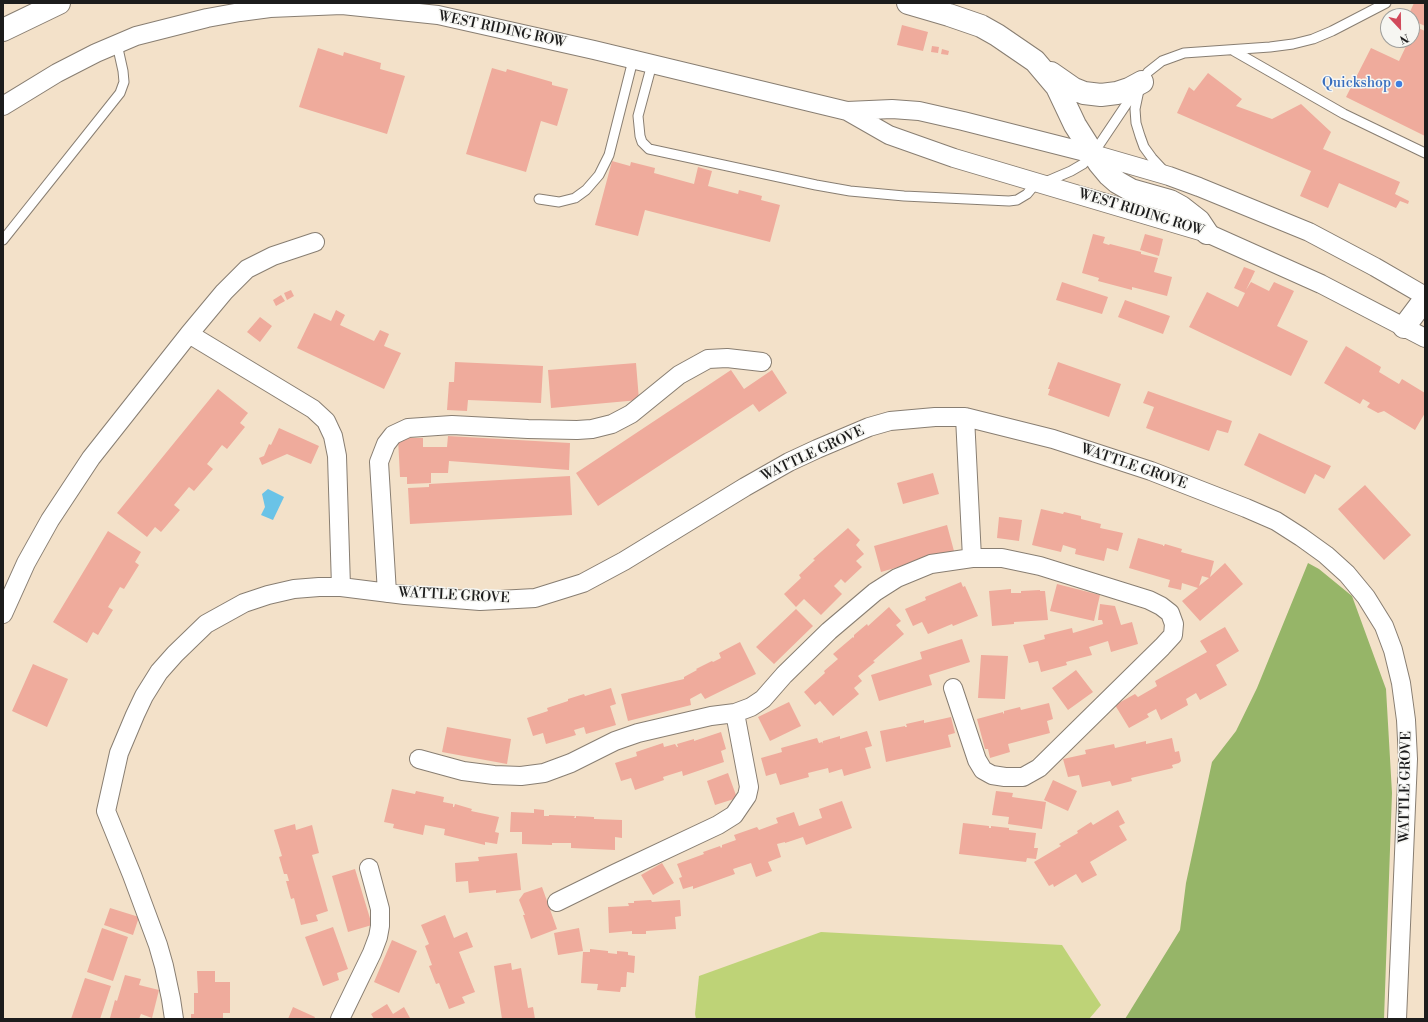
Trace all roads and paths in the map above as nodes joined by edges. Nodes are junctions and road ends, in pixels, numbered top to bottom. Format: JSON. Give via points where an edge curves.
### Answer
{"nodes":[{"id":1,"x":59,"y":3,"type":"edge"},
{"id":2,"x":908,"y":3,"type":"edge"},
{"id":3,"x":1386,"y":3,"type":"edge"},
{"id":4,"x":3,"y":30,"type":"edge"},
{"id":5,"x":117,"y":44,"type":"junction"},
{"id":6,"x":1233,"y":50,"type":"junction"},
{"id":7,"x":633,"y":60,"type":"junction"},
{"id":8,"x":1036,"y":61,"type":"junction"},
{"id":9,"x":652,"y":64,"type":"junction"},
{"id":10,"x":1141,"y":83,"type":"junction"},
{"id":11,"x":3,"y":106,"type":"edge"},
{"id":12,"x":847,"y":111,"type":"junction"},
{"id":13,"x":1425,"y":153,"type":"edge"},
{"id":14,"x":1093,"y":154,"type":"junction"},
{"id":15,"x":1169,"y":176,"type":"junction"},
{"id":16,"x":1040,"y":183,"type":"junction"},
{"id":17,"x":539,"y":199,"type":"dead end"},
{"id":18,"x":1207,"y":233,"type":"junction"},
{"id":19,"x":3,"y":240,"type":"edge"},
{"id":20,"x":315,"y":242,"type":"dead end"},
{"id":21,"x":1425,"y":296,"type":"edge"},
{"id":22,"x":1425,"y":299,"type":"edge"},
{"id":23,"x":1404,"y":327,"type":"junction"},
{"id":24,"x":189,"y":334,"type":"junction"},
{"id":25,"x":1425,"y":338,"type":"edge"},
{"id":26,"x":762,"y":362,"type":"dead end"},
{"id":27,"x":965,"y":417,"type":"junction"},
{"id":28,"x":972,"y":558,"type":"junction"},
{"id":29,"x":342,"y":587,"type":"junction"},
{"id":30,"x":387,"y":593,"type":"junction"},
{"id":31,"x":3,"y":614,"type":"edge"},
{"id":32,"x":953,"y":688,"type":"dead end"},
{"id":33,"x":735,"y":713,"type":"junction"},
{"id":34,"x":419,"y":760,"type":"dead end"},
{"id":35,"x":369,"y":868,"type":"dead end"},
{"id":36,"x":556,"y":902,"type":"dead end"},
{"id":37,"x":174,"y":1019,"type":"edge"},
{"id":38,"x":340,"y":1019,"type":"edge"},
{"id":39,"x":1397,"y":1019,"type":"edge"}],
"edges":[{"from":1,"to":4,"type":"main road"},
{"from":2,"to":8,"type":"main road","via":[[981,26]]},
{"from":3,"to":6,"type":"lane","via":[[1313,39],[1285,45]]},
{"from":5,"to":7,"type":"street","name":"WEST RIDING ROW","via":[[136,36],[240,12],[342,5],[438,16]]},
{"from":5,"to":11,"type":"street","name":"WEST RIDING ROW","via":[[57,73]]},
{"from":5,"to":19,"type":"lane","via":[[124,71],[120,93]]},
{"from":6,"to":10,"type":"lane","via":[[1174,56],[1155,65]]},
{"from":6,"to":13,"type":"lane","via":[[1344,114]]},
{"from":7,"to":9,"type":"street","name":"WEST RIDING ROW"},
{"from":7,"to":17,"type":"lane","via":[[609,155],[599,175],[575,198],[559,202]]},
{"from":8,"to":10,"type":"main road","via":[[1068,85],[1084,93],[1117,93]]},
{"from":8,"to":14,"type":"main road","via":[[1057,87],[1075,125]]},
{"from":9,"to":12,"type":"street","name":"WEST RIDING ROW"},
{"from":9,"to":16,"type":"lane","via":[[638,116],[640,136],[649,149],[816,185],[904,196],[1009,201],[1017,200]]},
{"from":10,"to":14,"type":"lane"},
{"from":10,"to":15,"type":"lane","via":[[1137,98],[1136,123],[1144,147]]},
{"from":12,"to":14,"type":"street","name":"WEST RIDING ROW","via":[[919,111]]},
{"from":12,"to":16,"type":"street","name":"WEST RIDING ROW","via":[[889,135],[954,158]]},
{"from":14,"to":15,"type":"street","name":"WEST RIDING ROW"},
{"from":14,"to":16,"type":"lane","via":[[1071,171]]},
{"from":14,"to":18,"type":"main road","via":[[1117,182],[1131,190],[1170,201],[1199,221]]},
{"from":15,"to":21,"type":"street","name":"WEST RIDING ROW","via":[[1309,232]]},
{"from":16,"to":18,"type":"street","name":"WEST RIDING ROW"},
{"from":18,"to":23,"type":"street","name":"WEST RIDING ROW","via":[[1321,284]]},
{"from":20,"to":24,"type":"street","via":[[273,256],[247,269]]},
{"from":22,"to":23,"type":"main road"},
{"from":23,"to":25,"type":"street","name":"WEST RIDING ROW"},
{"from":24,"to":29,"type":"street","via":[[313,409],[326,421],[333,436],[337,456]]},
{"from":24,"to":31,"type":"street","via":[[91,458],[50,520],[26,563]]},
{"from":26,"to":30,"type":"street","via":[[727,358],[708,359],[679,375],[631,414],[612,424],[592,429],[452,425],[408,428],[393,435],[386,444],[379,462]]},
{"from":27,"to":28,"type":"street"},
{"from":27,"to":30,"type":"street","name":"WATTLE GROVE","via":[[890,421],[843,437],[789,462],[583,583],[535,598],[480,601]]},
{"from":27,"to":39,"type":"street","name":"WATTLE GROVE","via":[[1053,439],[1151,471],[1270,519],[1301,536],[1326,555],[1347,574],[1366,597],[1384,626],[1393,650],[1406,720],[1408,759]]},
{"from":28,"to":32,"type":"street","via":[[1002,558],[1040,566],[1149,600],[1170,613],[1174,624],[1173,635],[1039,768],[1023,777],[992,775],[983,770],[977,760]]},
{"from":28,"to":33,"type":"street","via":[[932,564],[897,578],[875,592],[829,630],[763,699]]},
{"from":29,"to":30,"type":"street","name":"WATTLE GROVE"},
{"from":29,"to":37,"type":"street","name":"WATTLE GROVE","via":[[294,589],[268,595],[244,603],[206,624],[187,640],[159,672],[144,696],[119,753],[106,811],[158,945]]},
{"from":33,"to":34,"type":"street","via":[[638,733],[544,773],[521,776],[494,775],[463,771]]},
{"from":33,"to":36,"type":"street","via":[[749,786],[748,796],[734,815]]},
{"from":35,"to":38,"type":"street","via":[[380,909],[378,937]]}]}
